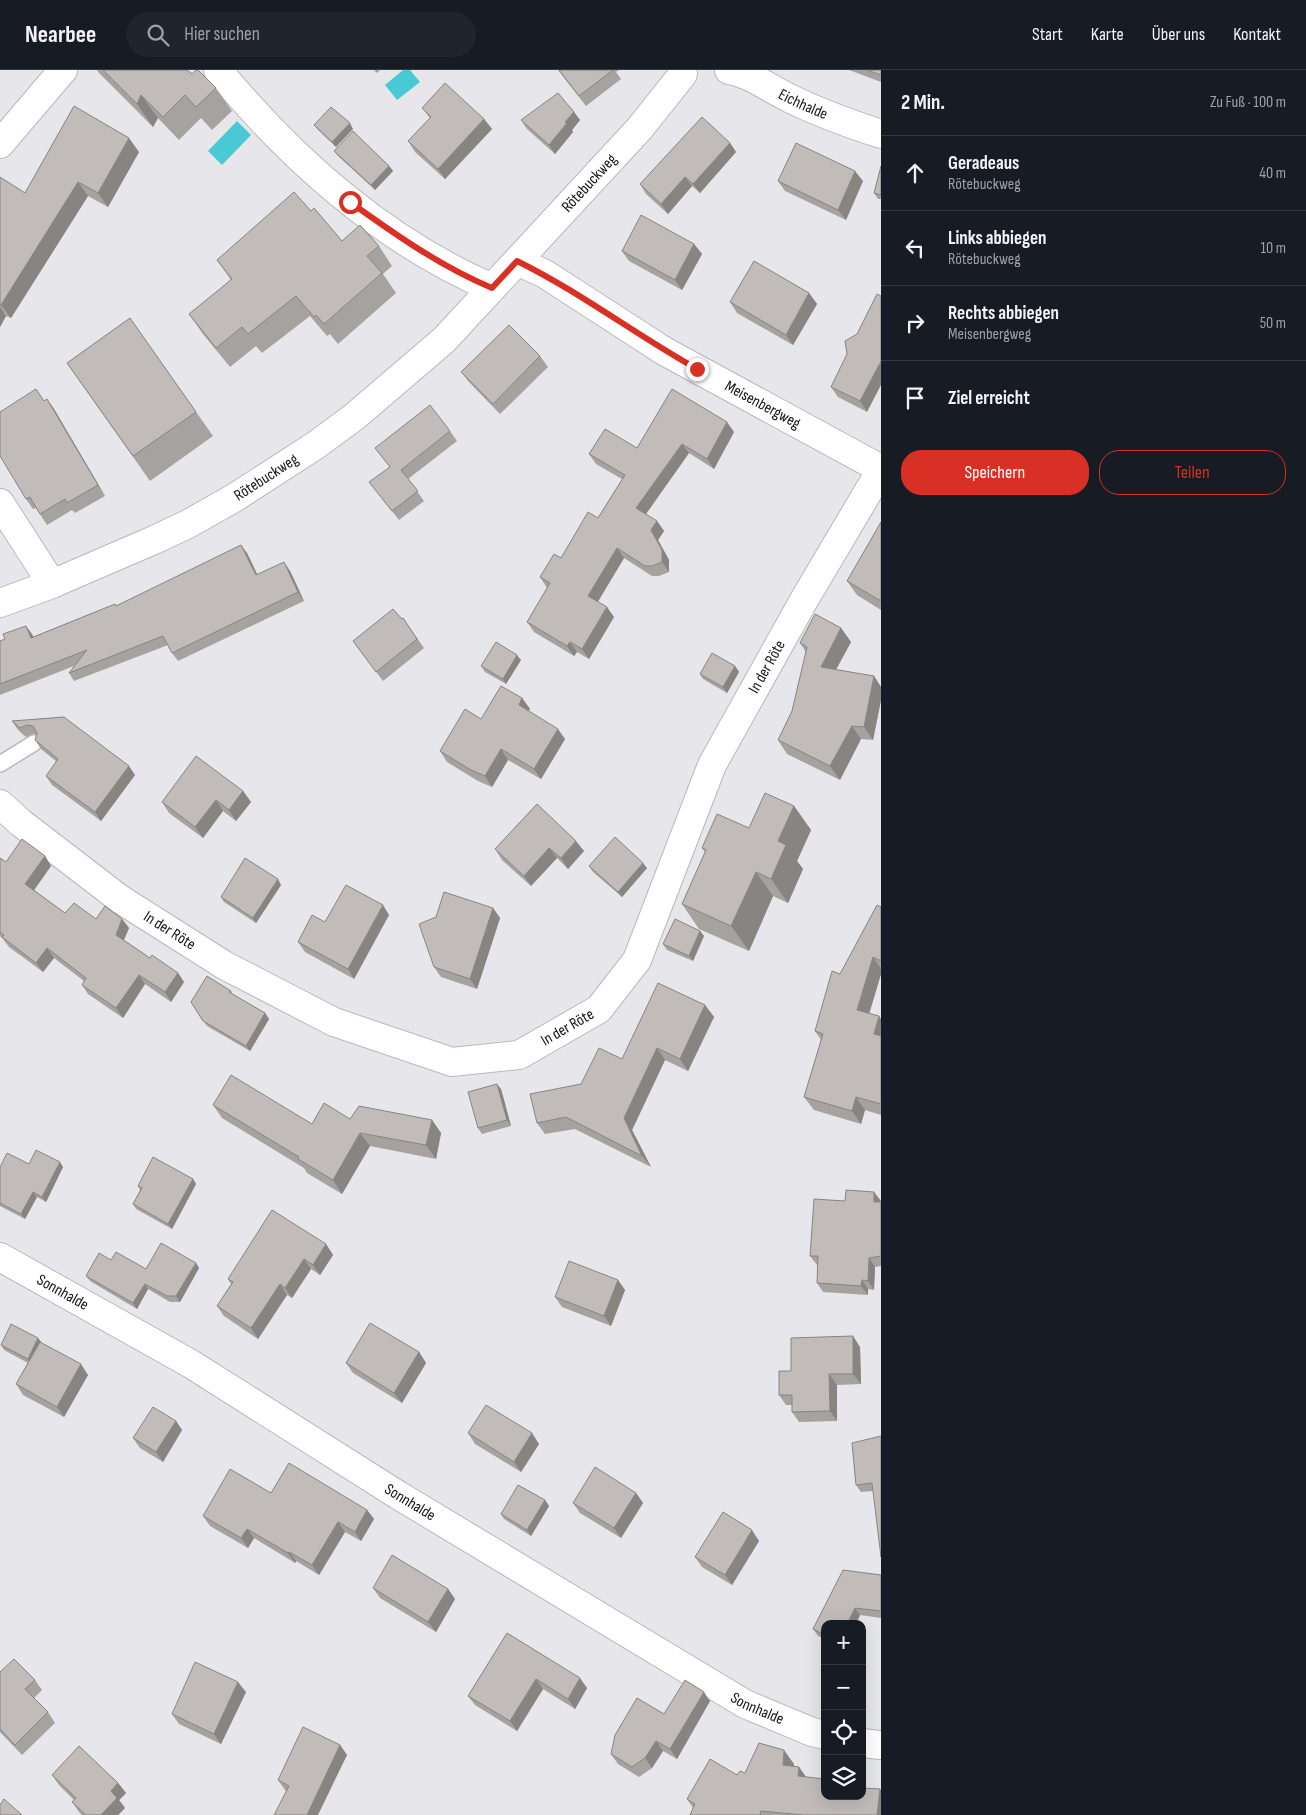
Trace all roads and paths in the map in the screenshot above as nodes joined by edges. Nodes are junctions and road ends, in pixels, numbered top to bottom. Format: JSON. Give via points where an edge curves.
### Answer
{"nodes":[{"id":1,"x":63,"y":70,"type":"edge"},
{"id":2,"x":218,"y":70,"type":"edge"},
{"id":3,"x":729,"y":70,"type":"edge"},
{"id":4,"x":688,"y":71,"type":"edge"},
{"id":5,"x":881,"y":134,"type":"edge"},
{"id":6,"x":0,"y":144,"type":"edge"},
{"id":7,"x":517,"y":261,"type":"junction"},
{"id":8,"x":492,"y":288,"type":"junction"},
{"id":9,"x":881,"y":470,"type":"edge"},
{"id":10,"x":0,"y":503,"type":"edge"},
{"id":11,"x":52,"y":584,"type":"junction"},
{"id":12,"x":0,"y":603,"type":"edge"},
{"id":13,"x":34,"y":743,"type":"edge"},
{"id":14,"x":0,"y":764,"type":"edge"},
{"id":15,"x":0,"y":804,"type":"edge"},
{"id":16,"x":0,"y":1257,"type":"edge"},
{"id":17,"x":821,"y":1734,"type":"edge"},
{"id":18,"x":866,"y":1743,"type":"edge"},
{"id":19,"x":881,"y":1745,"type":"edge"}],
"edges":[{"from":1,"to":6,"type":"street"},
{"from":2,"to":8,"type":"street","via":[[303,162],[336,192],[460,274]]},
{"from":3,"to":5,"type":"street","name":"Eichhalde","via":[[740,72],[790,99]]},
{"from":4,"to":7,"type":"street","name":"Rötebuckweg"},
{"from":7,"to":8,"type":"street","name":"Rötebuckweg"},
{"from":7,"to":9,"type":"street","name":"Meisenbergweg","via":[[545,274],[664,351]]},
{"from":8,"to":11,"type":"street","name":"Rötebuckweg","via":[[444,340],[316,445],[188,524]]},
{"from":9,"to":15,"type":"street","name":"In der Röte","via":[[712,765],[637,960],[599,1009],[519,1055],[452,1062],[334,1022],[224,965],[120,898],[20,823]]},
{"from":10,"to":11,"type":"street"},
{"from":11,"to":12,"type":"street","name":"Rötebuckweg"},
{"from":13,"to":14,"type":"lane"},
{"from":16,"to":17,"type":"street","name":"Sonnhalde","via":[[191,1364],[398,1495],[745,1704]]},
{"from":18,"to":19,"type":"street"}]}
